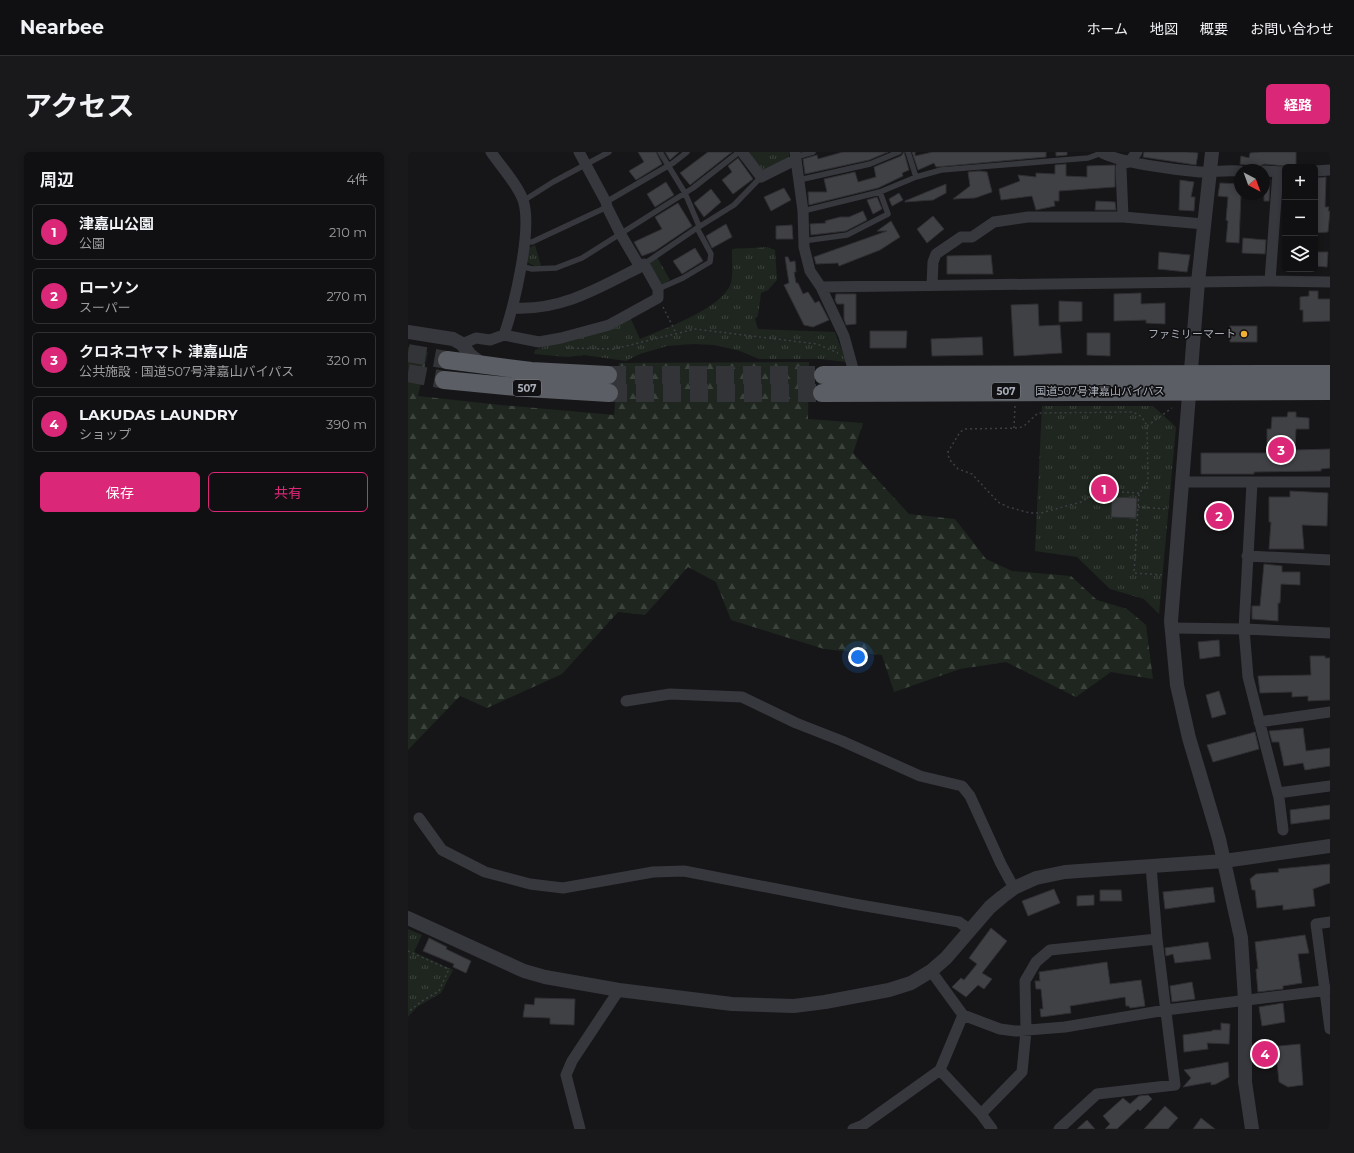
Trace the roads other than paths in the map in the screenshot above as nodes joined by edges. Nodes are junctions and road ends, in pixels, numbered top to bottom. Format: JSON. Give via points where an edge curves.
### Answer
{"nodes":[{"id":1,"x":493,"y":152,"type":"edge"},
{"id":2,"x":579,"y":152,"type":"edge"},
{"id":3,"x":610,"y":152,"type":"edge"},
{"id":4,"x":660,"y":152,"type":"edge"},
{"id":5,"x":687,"y":152,"type":"edge"},
{"id":6,"x":740,"y":152,"type":"edge"},
{"id":7,"x":813,"y":152,"type":"edge"},
{"id":8,"x":899,"y":152,"type":"edge"},
{"id":9,"x":908,"y":152,"type":"edge"},
{"id":10,"x":1102,"y":152,"type":"edge"},
{"id":11,"x":1137,"y":152,"type":"edge"},
{"id":12,"x":1212,"y":152,"type":"edge"},
{"id":13,"x":795,"y":156,"type":"edge"},
{"id":14,"x":1129,"y":162,"type":"junction"},
{"id":15,"x":586,"y":164,"type":"junction"},
{"id":16,"x":669,"y":166,"type":"junction"},
{"id":17,"x":1330,"y":170,"type":"edge"},
{"id":18,"x":1209,"y":171,"type":"junction"},
{"id":19,"x":1234,"y":171,"type":"edge"},
{"id":20,"x":1270,"y":171,"type":"edge"},
{"id":21,"x":1318,"y":171,"type":"edge"},
{"id":22,"x":1282,"y":172,"type":"edge"},
{"id":23,"x":762,"y":176,"type":"junction"},
{"id":24,"x":916,"y":177,"type":"junction"},
{"id":25,"x":799,"y":180,"type":"junction"},
{"id":26,"x":880,"y":192,"type":"junction"},
{"id":27,"x":685,"y":193,"type":"junction"},
{"id":28,"x":523,"y":201,"type":"junction"},
{"id":29,"x":606,"y":204,"type":"junction"},
{"id":30,"x":803,"y":211,"type":"junction"},
{"id":31,"x":1123,"y":217,"type":"junction"},
{"id":32,"x":1204,"y":224,"type":"junction"},
{"id":33,"x":698,"y":227,"type":"junction"},
{"id":34,"x":620,"y":233,"type":"junction"},
{"id":35,"x":804,"y":241,"type":"junction"},
{"id":36,"x":525,"y":242,"type":"junction"},
{"id":37,"x":642,"y":265,"type":"junction"},
{"id":38,"x":520,"y":266,"type":"junction"},
{"id":39,"x":1270,"y":281,"type":"junction"},
{"id":40,"x":1198,"y":282,"type":"junction"},
{"id":41,"x":1330,"y":282,"type":"edge"},
{"id":42,"x":932,"y":285,"type":"junction"},
{"id":43,"x":821,"y":286,"type":"junction"},
{"id":44,"x":658,"y":294,"type":"junction"},
{"id":45,"x":513,"y":308,"type":"junction"},
{"id":46,"x":408,"y":332,"type":"edge"},
{"id":47,"x":504,"y":336,"type":"junction"},
{"id":48,"x":462,"y":344,"type":"junction"},
{"id":49,"x":447,"y":360,"type":"tunnel mouth"},
{"id":50,"x":483,"y":365,"type":"junction"},
{"id":51,"x":853,"y":368,"type":"junction"},
{"id":52,"x":1330,"y":374,"type":"edge"},
{"id":53,"x":608,"y":375,"type":"tunnel mouth"},
{"id":54,"x":823,"y":375,"type":"tunnel mouth"},
{"id":55,"x":444,"y":380,"type":"tunnel mouth"},
{"id":56,"x":1191,"y":382,"type":"junction"},
{"id":57,"x":1330,"y":391,"type":"edge"},
{"id":58,"x":610,"y":393,"type":"tunnel mouth"},
{"id":59,"x":822,"y":393,"type":"tunnel mouth"},
{"id":60,"x":1182,"y":482,"type":"junction"},
{"id":61,"x":1330,"y":482,"type":"edge"},
{"id":62,"x":1252,"y":483,"type":"junction"},
{"id":63,"x":1247,"y":556,"type":"junction"},
{"id":64,"x":1330,"y":560,"type":"edge"},
{"id":65,"x":1172,"y":628,"type":"junction"},
{"id":66,"x":1244,"y":630,"type":"junction"},
{"id":67,"x":1330,"y":633,"type":"edge"},
{"id":68,"x":626,"y":701,"type":"dead end"},
{"id":69,"x":1330,"y":712,"type":"edge"},
{"id":70,"x":1259,"y":722,"type":"junction"},
{"id":71,"x":1330,"y":786,"type":"edge"},
{"id":72,"x":1278,"y":793,"type":"junction"},
{"id":73,"x":419,"y":818,"type":"dead end"},
{"id":74,"x":1283,"y":830,"type":"dead end"},
{"id":75,"x":1330,"y":846,"type":"edge"},
{"id":76,"x":1224,"y":861,"type":"junction"},
{"id":77,"x":1151,"y":866,"type":"junction"},
{"id":78,"x":1014,"y":888,"type":"junction"},
{"id":79,"x":408,"y":918,"type":"edge"},
{"id":80,"x":1330,"y":922,"type":"edge"},
{"id":81,"x":970,"y":930,"type":"junction"},
{"id":82,"x":1156,"y":939,"type":"junction"},
{"id":83,"x":932,"y":971,"type":"junction"},
{"id":84,"x":619,"y":990,"type":"junction"},
{"id":85,"x":1327,"y":990,"type":"edge"},
{"id":86,"x":1245,"y":1000,"type":"junction"},
{"id":87,"x":1166,"y":1010,"type":"junction"},
{"id":88,"x":963,"y":1015,"type":"junction"},
{"id":89,"x":1330,"y":1029,"type":"edge"},
{"id":90,"x":1026,"y":1030,"type":"junction"},
{"id":91,"x":940,"y":1070,"type":"junction"},
{"id":92,"x":981,"y":1114,"type":"junction"},
{"id":93,"x":580,"y":1129,"type":"edge"},
{"id":94,"x":853,"y":1129,"type":"edge"},
{"id":95,"x":992,"y":1129,"type":"edge"},
{"id":96,"x":1059,"y":1129,"type":"edge"},
{"id":97,"x":1252,"y":1129,"type":"edge"}],
"edges":[{"from":1,"to":28,"type":"street"},
{"from":2,"to":15,"type":"street"},
{"from":3,"to":15,"type":"lane"},
{"from":4,"to":16,"type":"lane"},
{"from":5,"to":16,"type":"lane"},
{"from":6,"to":23,"type":"street"},
{"from":6,"to":27,"type":"lane"},
{"from":7,"to":13,"type":"lane"},
{"from":8,"to":25,"type":"lane","via":[[870,164]]},
{"from":9,"to":24,"type":"lane"},
{"from":10,"to":14,"type":"street"},
{"from":10,"to":24,"type":"lane","via":[[1088,158],[941,170]]},
{"from":11,"to":14,"type":"street"},
{"from":12,"to":18,"type":"street"},
{"from":13,"to":23,"type":"street"},
{"from":13,"to":25,"type":"street"},
{"from":14,"to":18,"type":"street"},
{"from":14,"to":31,"type":"street","via":[[1122,164],[1121,168]]},
{"from":15,"to":28,"type":"lane"},
{"from":15,"to":29,"type":"street"},
{"from":16,"to":27,"type":"lane"},
{"from":16,"to":29,"type":"lane"},
{"from":17,"to":21,"type":"street"},
{"from":18,"to":19,"type":"street"},
{"from":18,"to":32,"type":"street"},
{"from":20,"to":22,"type":"street"},
{"from":22,"to":39,"type":"street"},
{"from":23,"to":33,"type":"lane","via":[[734,205]]},
{"from":24,"to":26,"type":"lane"},
{"from":25,"to":30,"type":"street"},
{"from":26,"to":30,"type":"lane"},
{"from":26,"to":35,"type":"lane","via":[[888,214],[847,235]]},
{"from":27,"to":33,"type":"lane"},
{"from":27,"to":34,"type":"lane"},
{"from":28,"to":36,"type":"street"},
{"from":29,"to":34,"type":"street"},
{"from":29,"to":36,"type":"lane","via":[[532,242]]},
{"from":30,"to":35,"type":"street"},
{"from":31,"to":32,"type":"street"},
{"from":31,"to":42,"type":"street","via":[[1028,217],[994,222],[972,237],[961,237],[936,254]]},
{"from":32,"to":40,"type":"street"},
{"from":33,"to":37,"type":"lane"},
{"from":33,"to":44,"type":"lane","via":[[711,254],[710,262]]},
{"from":34,"to":37,"type":"street"},
{"from":34,"to":38,"type":"lane","via":[[582,258],[556,268],[532,269]]},
{"from":35,"to":43,"type":"street","via":[[810,271]]},
{"from":36,"to":38,"type":"street"},
{"from":37,"to":44,"type":"street"},
{"from":37,"to":45,"type":"street","via":[[586,295],[549,307]]},
{"from":38,"to":45,"type":"street"},
{"from":39,"to":40,"type":"street"},
{"from":39,"to":41,"type":"street"},
{"from":40,"to":42,"type":"street"},
{"from":40,"to":56,"type":"street"},
{"from":42,"to":43,"type":"street"},
{"from":43,"to":51,"type":"street","via":[[844,336]]},
{"from":44,"to":47,"type":"street","via":[[609,325],[539,342]]},
{"from":45,"to":47,"type":"street"},
{"from":46,"to":48,"type":"street","via":[[452,339]]},
{"from":47,"to":48,"type":"street","via":[[490,340],[476,338]]},
{"from":48,"to":50,"type":"street","via":[[470,355]]},
{"from":49,"to":50,"type":"highway","number":"507"},
{"from":50,"to":53,"type":"highway","number":"507","via":[[531,371]]},
{"from":51,"to":54,"type":"highway","name":"国道507号津嘉山バイパス","number":"507"},
{"from":51,"to":56,"type":"highway","name":"国道507号津嘉山バイパス","number":"507"},
{"from":52,"to":56,"type":"highway","name":"国道507号津嘉山バイパス","number":"507"},
{"from":55,"to":58,"type":"highway","number":"507"},
{"from":56,"to":57,"type":"highway","name":"国道507号津嘉山バイパス","number":"507"},
{"from":56,"to":59,"type":"highway","name":"国道507号津嘉山バイパス","number":"507"},
{"from":56,"to":60,"type":"street"},
{"from":60,"to":62,"type":"street"},
{"from":60,"to":65,"type":"street"},
{"from":61,"to":62,"type":"street"},
{"from":62,"to":63,"type":"street"},
{"from":63,"to":64,"type":"street"},
{"from":63,"to":66,"type":"street"},
{"from":65,"to":66,"type":"street"},
{"from":65,"to":76,"type":"street","via":[[1177,685],[1187,731]]},
{"from":66,"to":67,"type":"street"},
{"from":66,"to":70,"type":"street","via":[[1248,677]]},
{"from":68,"to":78,"type":"street","via":[[670,694],[742,698],[920,776],[962,786],[970,796],[1000,864]]},
{"from":69,"to":70,"type":"street"},
{"from":70,"to":72,"type":"street"},
{"from":71,"to":72,"type":"street"},
{"from":72,"to":74,"type":"street"},
{"from":73,"to":81,"type":"street","via":[[442,850],[485,872],[530,884],[563,888],[653,872],[684,871],[959,922]]},
{"from":75,"to":76,"type":"street"},
{"from":76,"to":77,"type":"street"},
{"from":76,"to":86,"type":"street","via":[[1241,938]]},
{"from":77,"to":78,"type":"street","via":[[1065,872],[1036,878]]},
{"from":77,"to":82,"type":"street"},
{"from":78,"to":81,"type":"street","via":[[990,907]]},
{"from":79,"to":84,"type":"street","via":[[524,971],[566,982]]},
{"from":80,"to":85,"type":"street","via":[[1316,924]]},
{"from":81,"to":83,"type":"street"},
{"from":82,"to":87,"type":"street"},
{"from":82,"to":90,"type":"street","via":[[1050,950],[1036,962],[1025,981]]},
{"from":83,"to":84,"type":"street","via":[[911,983],[889,990],[794,1006],[732,1004]]},
{"from":83,"to":88,"type":"street"},
{"from":84,"to":93,"type":"street","via":[[576,1055],[566,1075]]},
{"from":85,"to":86,"type":"street"},
{"from":85,"to":89,"type":"street"},
{"from":86,"to":87,"type":"street"},
{"from":86,"to":97,"type":"street","via":[[1245,1082]]},
{"from":87,"to":90,"type":"street","via":[[1065,1027]]},
{"from":87,"to":96,"type":"street","via":[[1175,1084],[1098,1094]]},
{"from":88,"to":90,"type":"street","via":[[1000,1029],[1015,1032]]},
{"from":88,"to":91,"type":"street"},
{"from":90,"to":92,"type":"street","via":[[1022,1072]]},
{"from":91,"to":92,"type":"street"},
{"from":91,"to":94,"type":"street","via":[[864,1125]]},
{"from":92,"to":95,"type":"street"}]}
